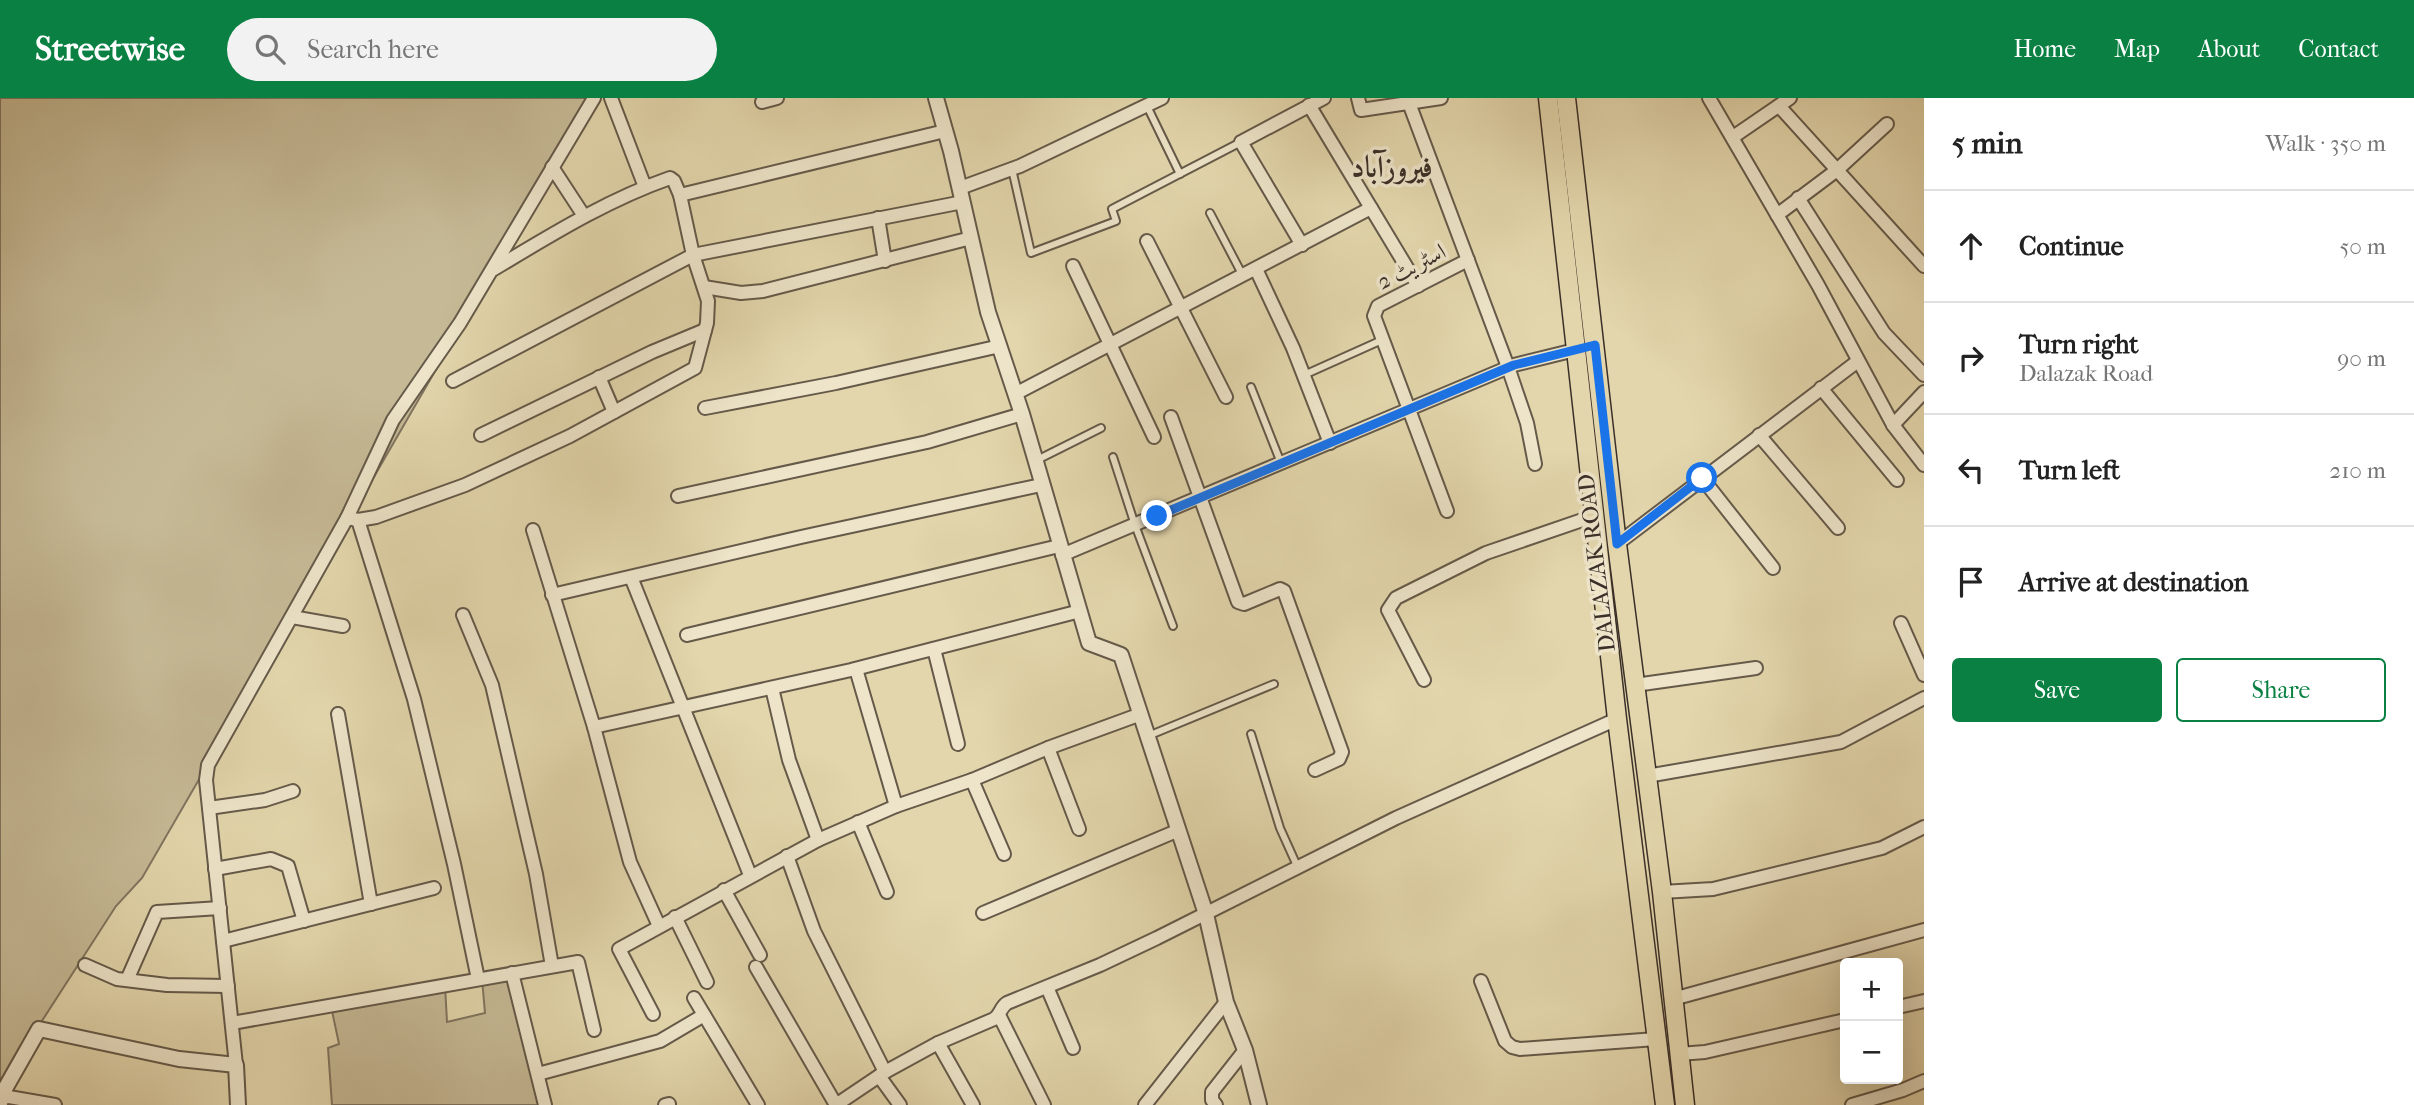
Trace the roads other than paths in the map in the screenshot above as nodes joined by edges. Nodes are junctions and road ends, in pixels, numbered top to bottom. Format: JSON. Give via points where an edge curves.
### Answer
{"nodes":[{"id":1,"x":594,"y":98,"type":"edge"},
{"id":2,"x":611,"y":98,"type":"edge"},
{"id":3,"x":777,"y":98,"type":"edge"},
{"id":4,"x":936,"y":98,"type":"edge"},
{"id":5,"x":1161,"y":98,"type":"edge"},
{"id":6,"x":1324,"y":98,"type":"edge"},
{"id":7,"x":1358,"y":98,"type":"edge"},
{"id":8,"x":1441,"y":98,"type":"edge"},
{"id":9,"x":1548,"y":98,"type":"edge"},
{"id":10,"x":1566,"y":98,"type":"edge"},
{"id":11,"x":1709,"y":98,"type":"edge"},
{"id":12,"x":1790,"y":98,"type":"edge"},
{"id":13,"x":762,"y":102,"type":"dead end"},
{"id":14,"x":1409,"y":103,"type":"junction"},
{"id":15,"x":1147,"y":105,"type":"junction"},
{"id":16,"x":1309,"y":105,"type":"junction"},
{"id":17,"x":1779,"y":106,"type":"junction"},
{"id":18,"x":1887,"y":124,"type":"dead end"},
{"id":19,"x":945,"y":131,"type":"junction"},
{"id":20,"x":1733,"y":137,"type":"junction"},
{"id":21,"x":1241,"y":142,"type":"junction"},
{"id":22,"x":552,"y":167,"type":"junction"},
{"id":23,"x":1012,"y":169,"type":"junction"},
{"id":24,"x":1837,"y":170,"type":"junction"},
{"id":25,"x":1180,"y":174,"type":"junction"},
{"id":26,"x":645,"y":187,"type":"junction"},
{"id":27,"x":680,"y":195,"type":"junction"},
{"id":28,"x":961,"y":195,"type":"junction"},
{"id":29,"x":1798,"y":198,"type":"junction"},
{"id":30,"x":1371,"y":208,"type":"junction"},
{"id":31,"x":1210,"y":213,"type":"dead end"},
{"id":32,"x":1777,"y":215,"type":"junction"},
{"id":33,"x":584,"y":216,"type":"junction"},
{"id":34,"x":878,"y":218,"type":"junction"},
{"id":35,"x":971,"y":239,"type":"junction"},
{"id":36,"x":1147,"y":241,"type":"dead end"},
{"id":37,"x":1302,"y":245,"type":"junction"},
{"id":38,"x":694,"y":255,"type":"junction"},
{"id":39,"x":1468,"y":260,"type":"junction"},
{"id":40,"x":885,"y":261,"type":"junction"},
{"id":41,"x":1073,"y":266,"type":"dead end"},
{"id":42,"x":1924,"y":267,"type":"edge"},
{"id":43,"x":1256,"y":269,"type":"junction"},
{"id":44,"x":491,"y":271,"type":"junction"},
{"id":45,"x":1243,"y":276,"type":"junction"},
{"id":46,"x":1418,"y":286,"type":"junction"},
{"id":47,"x":704,"y":288,"type":"junction"},
{"id":48,"x":1182,"y":308,"type":"junction"},
{"id":49,"x":705,"y":330,"type":"junction"},
{"id":50,"x":1382,"y":340,"type":"junction"},
{"id":51,"x":1111,"y":345,"type":"junction"},
{"id":52,"x":1595,"y":345,"type":"junction"},
{"id":53,"x":1000,"y":346,"type":"junction"},
{"id":54,"x":1575,"y":351,"type":"junction"},
{"id":55,"x":1858,"y":361,"type":"junction"},
{"id":56,"x":1508,"y":367,"type":"junction"},
{"id":57,"x":1303,"y":375,"type":"junction"},
{"id":58,"x":1924,"y":375,"type":"edge"},
{"id":59,"x":599,"y":377,"type":"junction"},
{"id":60,"x":453,"y":381,"type":"dead end"},
{"id":61,"x":1251,"y":387,"type":"dead end"},
{"id":62,"x":1821,"y":388,"type":"junction"},
{"id":63,"x":1924,"y":392,"type":"edge"},
{"id":64,"x":1016,"y":394,"type":"junction"},
{"id":65,"x":1226,"y":397,"type":"dead end"},
{"id":66,"x":705,"y":408,"type":"dead end"},
{"id":67,"x":1410,"y":409,"type":"junction"},
{"id":68,"x":614,"y":412,"type":"junction"},
{"id":69,"x":1022,"y":414,"type":"junction"},
{"id":70,"x":1171,"y":416,"type":"dead end"},
{"id":71,"x":1893,"y":425,"type":"junction"},
{"id":72,"x":1101,"y":428,"type":"dead end"},
{"id":73,"x":481,"y":435,"type":"dead end"},
{"id":74,"x":1759,"y":435,"type":"junction"},
{"id":75,"x":1154,"y":437,"type":"dead end"},
{"id":76,"x":1330,"y":443,"type":"junction"},
{"id":77,"x":1113,"y":457,"type":"dead end"},
{"id":78,"x":1035,"y":461,"type":"junction"},
{"id":79,"x":1281,"y":463,"type":"junction"},
{"id":80,"x":1535,"y":464,"type":"dead end"},
{"id":81,"x":1924,"y":466,"type":"edge"},
{"id":82,"x":1702,"y":478,"type":"junction"},
{"id":83,"x":1897,"y":480,"type":"dead end"},
{"id":84,"x":1041,"y":485,"type":"junction"},
{"id":85,"x":678,"y":496,"type":"dead end"},
{"id":86,"x":1202,"y":497,"type":"junction"},
{"id":87,"x":1447,"y":511,"type":"dead end"},
{"id":88,"x":1594,"y":516,"type":"junction"},
{"id":89,"x":353,"y":519,"type":"junction"},
{"id":90,"x":1135,"y":525,"type":"junction"},
{"id":91,"x":1838,"y":528,"type":"dead end"},
{"id":92,"x":533,"y":530,"type":"dead end"},
{"id":93,"x":1617,"y":544,"type":"junction"},
{"id":94,"x":1061,"y":550,"type":"junction"},
{"id":95,"x":1773,"y":568,"type":"dead end"},
{"id":96,"x":631,"y":577,"type":"junction"},
{"id":97,"x":552,"y":595,"type":"junction"},
{"id":98,"x":1080,"y":611,"type":"junction"},
{"id":99,"x":463,"y":615,"type":"dead end"},
{"id":100,"x":292,"y":617,"type":"junction"},
{"id":101,"x":1901,"y":623,"type":"dead end"},
{"id":102,"x":343,"y":626,"type":"dead end"},
{"id":103,"x":1173,"y":626,"type":"dead end"},
{"id":104,"x":687,"y":635,"type":"dead end"},
{"id":105,"x":934,"y":649,"type":"junction"},
{"id":106,"x":1756,"y":668,"type":"dead end"},
{"id":107,"x":856,"y":669,"type":"junction"},
{"id":108,"x":1924,"y":675,"type":"edge"},
{"id":109,"x":1424,"y":680,"type":"dead end"},
{"id":110,"x":1274,"y":684,"type":"dead end"},
{"id":111,"x":1635,"y":685,"type":"junction"},
{"id":112,"x":772,"y":688,"type":"junction"},
{"id":113,"x":1924,"y":698,"type":"edge"},
{"id":114,"x":682,"y":708,"type":"junction"},
{"id":115,"x":338,"y":714,"type":"dead end"},
{"id":116,"x":1141,"y":714,"type":"junction"},
{"id":117,"x":1617,"y":719,"type":"junction"},
{"id":118,"x":594,"y":727,"type":"junction"},
{"id":119,"x":1251,"y":734,"type":"dead end"},
{"id":120,"x":1148,"y":736,"type":"junction"},
{"id":121,"x":958,"y":744,"type":"dead end"},
{"id":122,"x":1048,"y":748,"type":"junction"},
{"id":123,"x":1315,"y":770,"type":"dead end"},
{"id":124,"x":1647,"y":776,"type":"junction"},
{"id":125,"x":972,"y":780,"type":"junction"},
{"id":126,"x":293,"y":791,"type":"dead end"},
{"id":127,"x":896,"y":806,"type":"junction"},
{"id":128,"x":209,"y":808,"type":"junction"},
{"id":129,"x":858,"y":822,"type":"junction"},
{"id":130,"x":1924,"y":827,"type":"edge"},
{"id":131,"x":1079,"y":829,"type":"dead end"},
{"id":132,"x":1179,"y":830,"type":"junction"},
{"id":133,"x":818,"y":840,"type":"junction"},
{"id":134,"x":1004,"y":853,"type":"dead end"},
{"id":135,"x":787,"y":856,"type":"junction"},
{"id":136,"x":1298,"y":867,"type":"junction"},
{"id":137,"x":215,"y":869,"type":"junction"},
{"id":138,"x":750,"y":875,"type":"junction"},
{"id":139,"x":434,"y":888,"type":"dead end"},
{"id":140,"x":724,"y":890,"type":"junction"},
{"id":141,"x":887,"y":892,"type":"dead end"},
{"id":142,"x":1662,"y":892,"type":"junction"},
{"id":143,"x":371,"y":904,"type":"junction"},
{"id":144,"x":220,"y":908,"type":"junction"},
{"id":145,"x":982,"y":913,"type":"dead end"},
{"id":146,"x":1206,"y":914,"type":"junction"},
{"id":147,"x":675,"y":917,"type":"junction"},
{"id":148,"x":304,"y":921,"type":"junction"},
{"id":149,"x":659,"y":926,"type":"junction"},
{"id":150,"x":1924,"y":930,"type":"edge"},
{"id":151,"x":223,"y":941,"type":"junction"},
{"id":152,"x":85,"y":965,"type":"dead end"},
{"id":153,"x":552,"y":966,"type":"junction"},
{"id":154,"x":512,"y":973,"type":"junction"},
{"id":155,"x":478,"y":979,"type":"junction"},
{"id":156,"x":127,"y":980,"type":"junction"},
{"id":157,"x":1481,"y":981,"type":"dead end"},
{"id":158,"x":707,"y":982,"type":"dead end"},
{"id":159,"x":228,"y":985,"type":"junction"},
{"id":160,"x":1046,"y":987,"type":"junction"},
{"id":161,"x":694,"y":998,"type":"dead end"},
{"id":162,"x":1673,"y":999,"type":"junction"},
{"id":163,"x":1226,"y":1002,"type":"junction"},
{"id":164,"x":1924,"y":1002,"type":"edge"},
{"id":165,"x":1903,"y":1006,"type":"edge"},
{"id":166,"x":653,"y":1014,"type":"dead end"},
{"id":167,"x":704,"y":1015,"type":"junction"},
{"id":168,"x":999,"y":1016,"type":"junction"},
{"id":169,"x":1841,"y":1021,"type":"edge"},
{"id":170,"x":232,"y":1023,"type":"junction"},
{"id":171,"x":594,"y":1030,"type":"dead end"},
{"id":172,"x":1656,"y":1039,"type":"junction"},
{"id":173,"x":938,"y":1043,"type":"junction"},
{"id":174,"x":1073,"y":1048,"type":"dead end"},
{"id":175,"x":1245,"y":1050,"type":"junction"},
{"id":176,"x":1679,"y":1054,"type":"junction"},
{"id":177,"x":236,"y":1065,"type":"junction"},
{"id":178,"x":538,"y":1074,"type":"junction"},
{"id":179,"x":882,"y":1074,"type":"junction"},
{"id":180,"x":1924,"y":1081,"type":"edge"},
{"id":181,"x":1,"y":1100,"type":"edge"},
{"id":182,"x":55,"y":1105,"type":"edge"},
{"id":183,"x":238,"y":1105,"type":"edge"},
{"id":184,"x":545,"y":1105,"type":"edge"},
{"id":185,"x":758,"y":1105,"type":"edge"},
{"id":186,"x":836,"y":1105,"type":"edge"},
{"id":187,"x":900,"y":1105,"type":"edge"},
{"id":188,"x":973,"y":1105,"type":"edge"},
{"id":189,"x":1044,"y":1105,"type":"edge"},
{"id":190,"x":1145,"y":1105,"type":"edge"},
{"id":191,"x":1216,"y":1105,"type":"edge"},
{"id":192,"x":1259,"y":1105,"type":"edge"},
{"id":193,"x":1665,"y":1105,"type":"edge"},
{"id":194,"x":1685,"y":1105,"type":"edge"},
{"id":195,"x":1852,"y":1105,"type":"edge"}],
"edges":[{"from":1,"to":22,"type":"street"},
{"from":2,"to":26,"type":"street"},
{"from":3,"to":13,"type":"street"},
{"from":4,"to":19,"type":"street"},
{"from":5,"to":15,"type":"street"},
{"from":6,"to":16,"type":"street"},
{"from":7,"to":14,"type":"street","via":[[1361,110]]},
{"from":8,"to":14,"type":"street"},
{"from":9,"to":54,"type":"main road","name":"DALAZAK ROAD"},
{"from":10,"to":52,"type":"main road","name":"DALAZAK ROAD"},
{"from":11,"to":20,"type":"street"},
{"from":12,"to":17,"type":"street"},
{"from":14,"to":39,"type":"street"},
{"from":15,"to":23,"type":"street"},
{"from":15,"to":25,"type":"lane"},
{"from":16,"to":21,"type":"street"},
{"from":16,"to":30,"type":"street"},
{"from":17,"to":20,"type":"street"},
{"from":17,"to":24,"type":"street"},
{"from":18,"to":24,"type":"street"},
{"from":19,"to":27,"type":"street"},
{"from":19,"to":28,"type":"street"},
{"from":20,"to":32,"type":"street"},
{"from":21,"to":25,"type":"lane"},
{"from":21,"to":37,"type":"street"},
{"from":22,"to":33,"type":"street"},
{"from":22,"to":44,"type":"street"},
{"from":23,"to":25,"type":"lane","via":[[1031,253],[1116,221],[1112,209]]},
{"from":23,"to":28,"type":"street"},
{"from":24,"to":29,"type":"street"},
{"from":24,"to":42,"type":"street"},
{"from":26,"to":27,"type":"street","via":[[670,178]]},
{"from":26,"to":33,"type":"street"},
{"from":27,"to":38,"type":"street"},
{"from":28,"to":34,"type":"street"},
{"from":28,"to":35,"type":"street"},
{"from":29,"to":32,"type":"street"},
{"from":29,"to":58,"type":"street","via":[[1884,333]]},
{"from":30,"to":37,"type":"street"},
{"from":30,"to":46,"type":"street"},
{"from":31,"to":45,"type":"lane"},
{"from":32,"to":55,"type":"street"},
{"from":33,"to":44,"type":"street"},
{"from":34,"to":38,"type":"street"},
{"from":34,"to":40,"type":"street"},
{"from":35,"to":40,"type":"street"},
{"from":35,"to":53,"type":"street"},
{"from":36,"to":48,"type":"street"},
{"from":37,"to":43,"type":"street"},
{"from":38,"to":47,"type":"street"},
{"from":38,"to":60,"type":"street"},
{"from":39,"to":46,"type":"street","name":"اسٹریٹ 2"},
{"from":39,"to":56,"type":"street"},
{"from":40,"to":47,"type":"street","via":[[763,291]]},
{"from":41,"to":51,"type":"street"},
{"from":43,"to":45,"type":"street"},
{"from":43,"to":57,"type":"street"},
{"from":44,"to":89,"type":"street","via":[[393,420]]},
{"from":45,"to":48,"type":"street"},
{"from":46,"to":50,"type":"street","name":"اسٹریٹ 2","via":[[1374,310]]},
{"from":47,"to":49,"type":"street","via":[[708,301]]},
{"from":48,"to":51,"type":"street"},
{"from":48,"to":65,"type":"street"},
{"from":49,"to":59,"type":"street"},
{"from":49,"to":68,"type":"street","via":[[695,368]]},
{"from":50,"to":57,"type":"lane"},
{"from":50,"to":67,"type":"street"},
{"from":51,"to":64,"type":"street"},
{"from":51,"to":75,"type":"street"},
{"from":52,"to":54,"type":"main road"},
{"from":52,"to":93,"type":"main road","name":"DALAZAK ROAD"},
{"from":53,"to":64,"type":"street"},
{"from":53,"to":66,"type":"street"},
{"from":54,"to":56,"type":"street"},
{"from":54,"to":88,"type":"main road","name":"DALAZAK ROAD"},
{"from":55,"to":62,"type":"street"},
{"from":55,"to":71,"type":"street"},
{"from":56,"to":67,"type":"street"},
{"from":56,"to":80,"type":"street"},
{"from":57,"to":76,"type":"street"},
{"from":59,"to":68,"type":"street"},
{"from":59,"to":73,"type":"street"},
{"from":61,"to":79,"type":"lane"},
{"from":62,"to":74,"type":"street"},
{"from":62,"to":83,"type":"street"},
{"from":63,"to":71,"type":"street"},
{"from":64,"to":69,"type":"street"},
{"from":67,"to":76,"type":"street"},
{"from":67,"to":87,"type":"street"},
{"from":68,"to":89,"type":"street","via":[[465,485],[376,517]]},
{"from":69,"to":78,"type":"street"},
{"from":69,"to":85,"type":"street","via":[[928,442]]},
{"from":70,"to":86,"type":"street"},
{"from":71,"to":81,"type":"street"},
{"from":72,"to":78,"type":"lane"},
{"from":74,"to":82,"type":"street"},
{"from":74,"to":91,"type":"street"},
{"from":76,"to":79,"type":"street"},
{"from":77,"to":90,"type":"lane"},
{"from":78,"to":84,"type":"street"},
{"from":79,"to":86,"type":"street"},
{"from":82,"to":93,"type":"street"},
{"from":82,"to":95,"type":"street"},
{"from":84,"to":94,"type":"street"},
{"from":84,"to":96,"type":"street"},
{"from":86,"to":90,"type":"street"},
{"from":86,"to":123,"type":"street","via":[[1238,602],[1244,604],[1280,589],[1284,592],[1342,752],[1339,759]]},
{"from":88,"to":109,"type":"street","via":[[1486,553],[1395,598],[1388,610]]},
{"from":88,"to":117,"type":"main road","name":"DALAZAK ROAD"},
{"from":89,"to":100,"type":"street"},
{"from":89,"to":155,"type":"street","via":[[414,699]]},
{"from":90,"to":94,"type":"street"},
{"from":90,"to":103,"type":"lane"},
{"from":92,"to":97,"type":"street"},
{"from":93,"to":111,"type":"main road","name":"DALAZAK ROAD"},
{"from":94,"to":98,"type":"street"},
{"from":94,"to":104,"type":"street"},
{"from":96,"to":97,"type":"street"},
{"from":96,"to":114,"type":"street"},
{"from":97,"to":118,"type":"street"},
{"from":98,"to":105,"type":"street"},
{"from":98,"to":116,"type":"street","via":[[1089,643],[1121,655]]},
{"from":99,"to":153,"type":"street","via":[[492,685],[536,874]]},
{"from":100,"to":102,"type":"street"},
{"from":100,"to":128,"type":"street","via":[[208,765]]},
{"from":101,"to":108,"type":"street"},
{"from":105,"to":107,"type":"street"},
{"from":105,"to":121,"type":"street"},
{"from":106,"to":111,"type":"street"},
{"from":107,"to":112,"type":"street"},
{"from":107,"to":127,"type":"street"},
{"from":110,"to":120,"type":"lane"},
{"from":111,"to":124,"type":"main road","name":"DALAZAK ROAD"},
{"from":112,"to":114,"type":"street"},
{"from":112,"to":133,"type":"street","via":[[789,760]]},
{"from":113,"to":124,"type":"street","via":[[1841,743]]},
{"from":114,"to":118,"type":"street"},
{"from":114,"to":138,"type":"street"},
{"from":115,"to":143,"type":"street"},
{"from":116,"to":120,"type":"street"},
{"from":116,"to":122,"type":"street"},
{"from":117,"to":136,"type":"street"},
{"from":117,"to":172,"type":"main road","name":"DALAZAK ROAD"},
{"from":118,"to":149,"type":"street","via":[[630,862]]},
{"from":119,"to":136,"type":"lane","via":[[1280,828]]},
{"from":120,"to":132,"type":"street"},
{"from":122,"to":125,"type":"street"},
{"from":122,"to":131,"type":"street"},
{"from":124,"to":142,"type":"main road","name":"DALAZAK ROAD"},
{"from":125,"to":127,"type":"street"},
{"from":125,"to":134,"type":"street"},
{"from":126,"to":128,"type":"street"},
{"from":127,"to":129,"type":"street"},
{"from":128,"to":137,"type":"street"},
{"from":129,"to":133,"type":"street"},
{"from":129,"to":141,"type":"street"},
{"from":130,"to":142,"type":"street","via":[[1882,848],[1713,889]]},
{"from":132,"to":145,"type":"street"},
{"from":132,"to":146,"type":"street"},
{"from":133,"to":135,"type":"street"},
{"from":135,"to":138,"type":"street"},
{"from":135,"to":179,"type":"street","via":[[814,931]]},
{"from":136,"to":146,"type":"street"},
{"from":137,"to":144,"type":"street"},
{"from":137,"to":148,"type":"street","via":[[271,859],[288,866]]},
{"from":138,"to":140,"type":"street"},
{"from":139,"to":143,"type":"street"},
{"from":140,"to":147,"type":"street"},
{"from":140,"to":186,"type":"street"},
{"from":142,"to":162,"type":"main road","name":"DALAZAK ROAD"},
{"from":143,"to":148,"type":"street"},
{"from":144,"to":151,"type":"street"},
{"from":144,"to":156,"type":"street","via":[[157,912]]},
{"from":146,"to":160,"type":"street"},
{"from":146,"to":163,"type":"street"},
{"from":147,"to":149,"type":"street"},
{"from":147,"to":158,"type":"street"},
{"from":148,"to":151,"type":"street"},
{"from":149,"to":166,"type":"street","via":[[619,949]]},
{"from":150,"to":162,"type":"street"},
{"from":151,"to":159,"type":"street"},
{"from":152,"to":156,"type":"street"},
{"from":153,"to":154,"type":"street"},
{"from":153,"to":171,"type":"street","via":[[578,962]]},
{"from":154,"to":155,"type":"street"},
{"from":154,"to":178,"type":"street"},
{"from":155,"to":170,"type":"street"},
{"from":156,"to":159,"type":"street"},
{"from":157,"to":172,"type":"street","via":[[1504,1041],[1512,1047]]},
{"from":159,"to":170,"type":"street"},
{"from":160,"to":168,"type":"street","via":[[1007,1003]]},
{"from":160,"to":174,"type":"street"},
{"from":161,"to":167,"type":"street"},
{"from":162,"to":176,"type":"main road","name":"DALAZAK ROAD"},
{"from":163,"to":175,"type":"street"},
{"from":163,"to":190,"type":"street"},
{"from":164,"to":165,"type":"street"},
{"from":167,"to":178,"type":"street","via":[[660,1041]]},
{"from":167,"to":185,"type":"street"},
{"from":168,"to":173,"type":"street"},
{"from":168,"to":189,"type":"street"},
{"from":169,"to":176,"type":"street"},
{"from":170,"to":177,"type":"street"},
{"from":172,"to":193,"type":"main road","name":"DALAZAK ROAD"},
{"from":173,"to":179,"type":"street"},
{"from":173,"to":188,"type":"street"},
{"from":175,"to":191,"type":"street","via":[[1212,1092]]},
{"from":175,"to":192,"type":"street"},
{"from":176,"to":194,"type":"main road","name":"DALAZAK ROAD"},
{"from":177,"to":181,"type":"street","via":[[179,1059],[40,1030]]},
{"from":177,"to":183,"type":"street"},
{"from":178,"to":184,"type":"street"},
{"from":179,"to":186,"type":"street"},
{"from":179,"to":187,"type":"street"},
{"from":180,"to":195,"type":"street"},
{"from":181,"to":182,"type":"street"}]}
